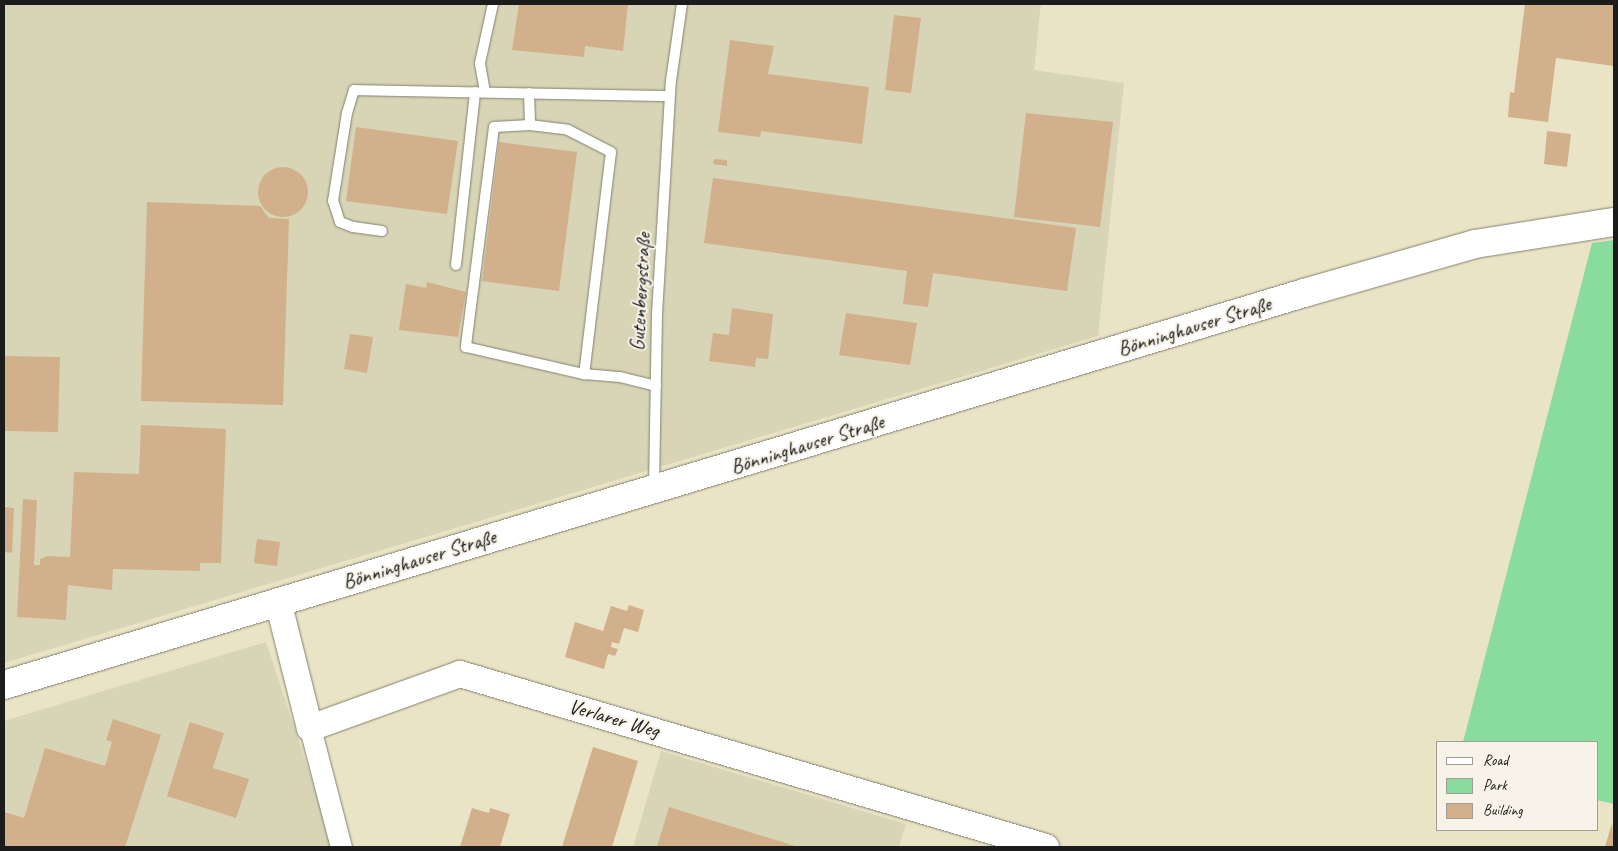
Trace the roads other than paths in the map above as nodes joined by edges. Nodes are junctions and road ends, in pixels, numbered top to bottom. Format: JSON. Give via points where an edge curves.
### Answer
{"nodes":[{"id":1,"x":493,"y":4,"type":"edge"},
{"id":2,"x":682,"y":4,"type":"edge"},
{"id":3,"x":480,"y":92,"type":"junction"},
{"id":4,"x":530,"y":93,"type":"junction"},
{"id":5,"x":670,"y":96,"type":"junction"},
{"id":6,"x":530,"y":125,"type":"junction"},
{"id":7,"x":1614,"y":222,"type":"edge"},
{"id":8,"x":382,"y":231,"type":"dead end"},
{"id":9,"x":456,"y":265,"type":"dead end"},
{"id":10,"x":584,"y":374,"type":"junction"},
{"id":11,"x":656,"y":386,"type":"junction"},
{"id":12,"x":654,"y":490,"type":"junction"},
{"id":13,"x":278,"y":601,"type":"junction"},
{"id":14,"x":4,"y":685,"type":"edge"},
{"id":15,"x":310,"y":728,"type":"junction"},
{"id":16,"x":341,"y":847,"type":"edge"},
{"id":17,"x":1046,"y":847,"type":"edge"}],
"edges":[{"from":1,"to":3,"type":"lane","via":[[480,63]]},
{"from":2,"to":5,"type":"lane","name":"Gutenbergstraße"},
{"from":3,"to":4,"type":"lane"},
{"from":3,"to":8,"type":"lane","via":[[354,90],[332,201],[340,222]]},
{"from":3,"to":9,"type":"lane"},
{"from":4,"to":5,"type":"lane"},
{"from":4,"to":6,"type":"lane"},
{"from":5,"to":11,"type":"lane","name":"Gutenbergstraße"},
{"from":6,"to":10,"type":"lane","via":[[568,130],[611,152]]},
{"from":6,"to":10,"type":"lane","via":[[494,127],[466,347]]},
{"from":7,"to":12,"type":"main road","name":"Bönninghauser Straße","via":[[1475,244]]},
{"from":10,"to":11,"type":"lane"},
{"from":11,"to":12,"type":"lane","name":"Gutenbergstraße"},
{"from":12,"to":13,"type":"main road","name":"Bönninghauser Straße"},
{"from":13,"to":14,"type":"main road","name":"Bönninghauser Straße"},
{"from":13,"to":15,"type":"street"},
{"from":15,"to":16,"type":"street"},
{"from":15,"to":17,"type":"street","name":"Verlarer Weg","via":[[460,674]]}]}
